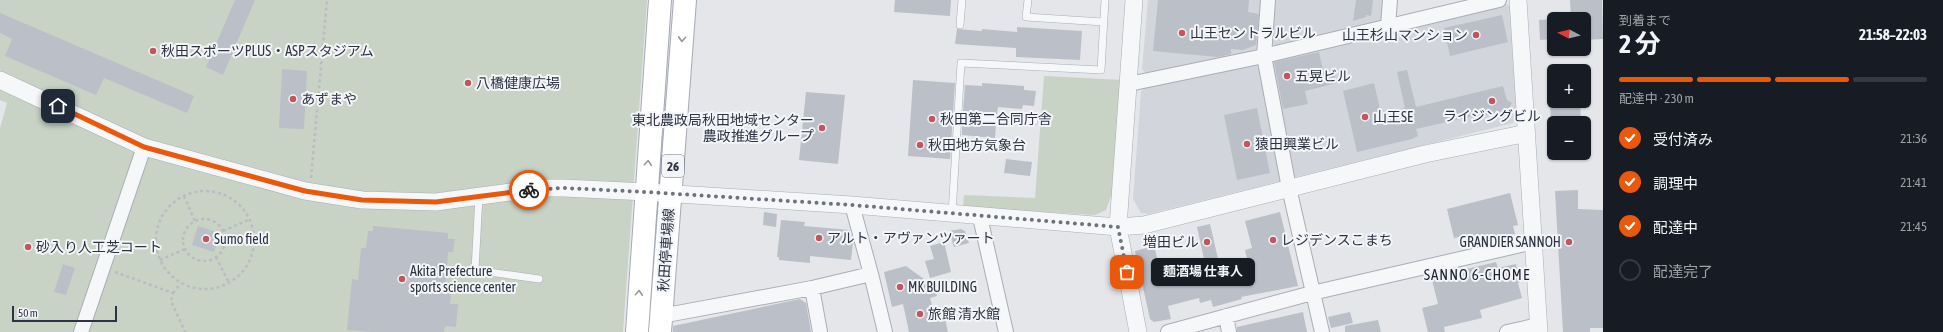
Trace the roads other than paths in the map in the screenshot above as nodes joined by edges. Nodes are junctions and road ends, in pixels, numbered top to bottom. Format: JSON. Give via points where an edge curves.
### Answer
{"nodes":[{"id":1,"x":660,"y":0,"type":"edge"},
{"id":2,"x":685,"y":0,"type":"edge"},
{"id":3,"x":962,"y":0,"type":"edge"},
{"id":4,"x":1028,"y":0,"type":"edge"},
{"id":5,"x":1105,"y":0,"type":"edge"},
{"id":6,"x":1134,"y":0,"type":"edge"},
{"id":7,"x":1268,"y":0,"type":"edge"},
{"id":8,"x":1390,"y":0,"type":"edge"},
{"id":9,"x":1499,"y":0,"type":"edge"},
{"id":10,"x":1518,"y":0,"type":"edge"},
{"id":11,"x":1103,"y":22,"type":"junction"},
{"id":12,"x":960,"y":25,"type":"dead end"},
{"id":13,"x":1388,"y":26,"type":"junction"},
{"id":14,"x":1264,"y":56,"type":"junction"},
{"id":15,"x":0,"y":80,"type":"edge"},
{"id":16,"x":1129,"y":84,"type":"junction"},
{"id":17,"x":958,"y":118,"type":"junction"},
{"id":18,"x":1034,"y":121,"type":"dead end"},
{"id":19,"x":1527,"y":133,"type":"junction"},
{"id":20,"x":144,"y":147,"type":"junction"},
{"id":21,"x":1289,"y":188,"type":"junction"},
{"id":22,"x":646,"y":192,"type":"junction"},
{"id":23,"x":671,"y":194,"type":"junction"},
{"id":24,"x":479,"y":196,"type":"junction"},
{"id":25,"x":852,"y":205,"type":"junction"},
{"id":26,"x":952,"y":214,"type":"junction"},
{"id":27,"x":980,"y":217,"type":"junction"},
{"id":28,"x":1118,"y":227,"type":"junction"},
{"id":29,"x":1534,"y":242,"type":"junction"},
{"id":30,"x":871,"y":274,"type":"junction"},
{"id":31,"x":539,"y":279,"type":"dead end"},
{"id":32,"x":812,"y":288,"type":"junction"},
{"id":33,"x":1312,"y":293,"type":"junction"},
{"id":34,"x":1226,"y":316,"type":"junction"},
{"id":35,"x":661,"y":324,"type":"edge"},
{"id":36,"x":1539,"y":328,"type":"edge"},
{"id":37,"x":81,"y":332,"type":"edge"},
{"id":38,"x":637,"y":332,"type":"edge"},
{"id":39,"x":820,"y":332,"type":"edge"},
{"id":40,"x":885,"y":332,"type":"edge"},
{"id":41,"x":1006,"y":332,"type":"edge"},
{"id":42,"x":1138,"y":332,"type":"edge"},
{"id":43,"x":1168,"y":332,"type":"edge"},
{"id":44,"x":1229,"y":332,"type":"edge"},
{"id":45,"x":1322,"y":332,"type":"edge"},
{"id":46,"x":1507,"y":332,"type":"edge"}],
"edges":[{"from":22,"to":1,"type":"main road","name":"秋田停車場線","number":"26","one_way":true},
{"from":2,"to":23,"type":"main road","name":"秋田停車場線","number":"26","one_way":true},
{"from":3,"to":12,"type":"lane"},
{"from":4,"to":11,"type":"lane","via":[[1026,17]]},
{"from":5,"to":11,"type":"lane"},
{"from":6,"to":16,"type":"street"},
{"from":7,"to":14,"type":"street"},
{"from":8,"to":13,"type":"street"},
{"from":9,"to":13,"type":"street"},
{"from":10,"to":19,"type":"street"},
{"from":11,"to":17,"type":"lane","via":[[1100,70],[961,63]]},
{"from":13,"to":14,"type":"street"},
{"from":14,"to":16,"type":"street"},
{"from":14,"to":21,"type":"street"},
{"from":15,"to":20,"type":"street"},
{"from":16,"to":28,"type":"street"},
{"from":17,"to":18,"type":"lane"},
{"from":17,"to":26,"type":"lane"},
{"from":19,"to":21,"type":"street","via":[[1425,154]]},
{"from":19,"to":29,"type":"street"},
{"from":20,"to":24,"type":"street","via":[[310,192],[362,200],[436,202]]},
{"from":20,"to":37,"type":"street"},
{"from":21,"to":28,"type":"street","via":[[1144,225]]},
{"from":21,"to":33,"type":"street"},
{"from":22,"to":23,"type":"street"},
{"from":22,"to":24,"type":"street","via":[[540,188]]},
{"from":38,"to":22,"type":"main road","name":"秋田停車場線","number":"26","one_way":true},
{"from":23,"to":25,"type":"street"},
{"from":23,"to":35,"type":"main road","name":"秋田停車場線","number":"26"},
{"from":24,"to":31,"type":"lane","via":[[474,270]]},
{"from":25,"to":26,"type":"street"},
{"from":25,"to":30,"type":"street"},
{"from":26,"to":27,"type":"street"},
{"from":27,"to":28,"type":"street"},
{"from":27,"to":41,"type":"street"},
{"from":28,"to":42,"type":"street"},
{"from":29,"to":33,"type":"street"},
{"from":29,"to":36,"type":"street"},
{"from":30,"to":32,"type":"street"},
{"from":30,"to":40,"type":"street"},
{"from":32,"to":35,"type":"street"},
{"from":32,"to":39,"type":"street"},
{"from":33,"to":34,"type":"street"},
{"from":33,"to":45,"type":"street"},
{"from":34,"to":43,"type":"street"},
{"from":34,"to":44,"type":"street"},
{"from":36,"to":46,"type":"street"}]}
